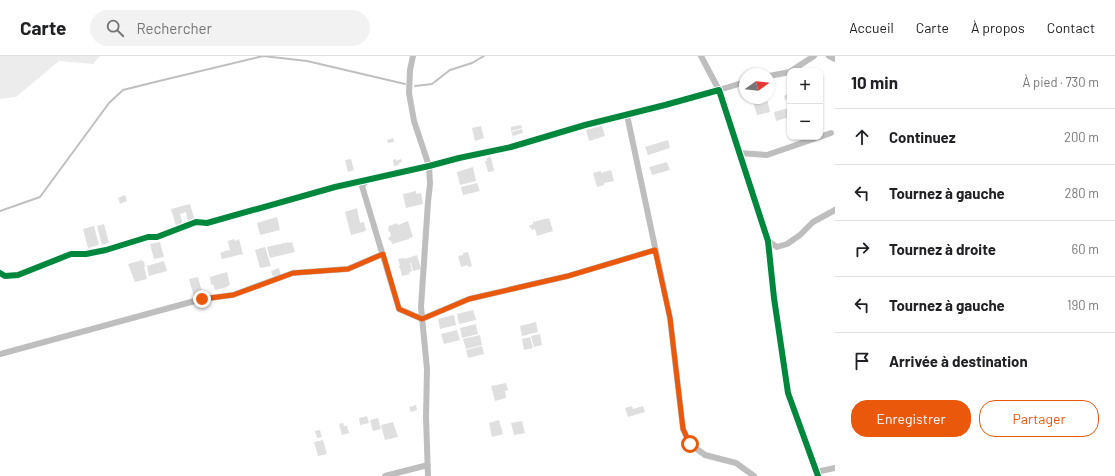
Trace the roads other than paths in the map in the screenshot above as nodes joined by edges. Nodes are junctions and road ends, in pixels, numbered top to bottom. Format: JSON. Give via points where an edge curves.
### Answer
{"nodes":[{"id":1,"x":413,"y":56,"type":"edge"},
{"id":2,"x":702,"y":56,"type":"edge"},
{"id":3,"x":814,"y":56,"type":"edge"},
{"id":4,"x":829,"y":56,"type":"edge"},
{"id":5,"x":835,"y":59,"type":"edge"},
{"id":6,"x":796,"y":68,"type":"edge"},
{"id":7,"x":787,"y":72,"type":"edge"},
{"id":8,"x":775,"y":75,"type":"edge"},
{"id":9,"x":739,"y":84,"type":"edge"},
{"id":10,"x":719,"y":90,"type":"junction"},
{"id":11,"x":627,"y":115,"type":"junction"},
{"id":12,"x":831,"y":133,"type":"dead end"},
{"id":13,"x":739,"y":153,"type":"junction"},
{"id":14,"x":429,"y":166,"type":"junction"},
{"id":15,"x":367,"y":180,"type":"junction"},
{"id":16,"x":835,"y":210,"type":"edge"},
{"id":17,"x":768,"y":241,"type":"junction"},
{"id":18,"x":655,"y":250,"type":"junction"},
{"id":19,"x":383,"y":254,"type":"junction"},
{"id":20,"x":0,"y":273,"type":"edge"},
{"id":21,"x":422,"y":319,"type":"junction"},
{"id":22,"x":0,"y":354,"type":"edge"},
{"id":23,"x":428,"y":464,"type":"junction"},
{"id":24,"x":835,"y":468,"type":"edge"},
{"id":25,"x":817,"y":474,"type":"edge"},
{"id":26,"x":384,"y":476,"type":"edge"},
{"id":27,"x":428,"y":476,"type":"edge"},
{"id":28,"x":754,"y":476,"type":"edge"}],
"edges":[{"from":1,"to":14,"type":"street","via":[[409,93],[414,121]]},
{"from":2,"to":10,"type":"street"},
{"from":3,"to":6,"type":"street"},
{"from":4,"to":5,"type":"street"},
{"from":7,"to":8,"type":"street"},
{"from":9,"to":10,"type":"street"},
{"from":10,"to":11,"type":"street"},
{"from":10,"to":13,"type":"street"},
{"from":11,"to":14,"type":"street"},
{"from":11,"to":18,"type":"street"},
{"from":12,"to":13,"type":"street","via":[[767,155]]},
{"from":13,"to":17,"type":"street"},
{"from":14,"to":15,"type":"street"},
{"from":14,"to":21,"type":"street"},
{"from":15,"to":19,"type":"street","via":[[362,186]]},
{"from":15,"to":20,"type":"street","via":[[207,223],[196,222],[157,237],[148,237],[106,250],[71,254],[18,275],[5,276]]},
{"from":16,"to":17,"type":"street","via":[[813,222],[787,244],[777,246]]},
{"from":17,"to":25,"type":"street","via":[[788,393]]},
{"from":18,"to":21,"type":"street","via":[[568,276],[469,299]]},
{"from":18,"to":28,"type":"street","via":[[670,318],[683,429],[690,444],[705,455],[736,463]]},
{"from":19,"to":21,"type":"street","via":[[399,309]]},
{"from":19,"to":22,"type":"street","via":[[348,269],[293,273],[233,295],[202,299]]},
{"from":21,"to":23,"type":"street","via":[[427,369]]},
{"from":23,"to":26,"type":"street"},
{"from":23,"to":27,"type":"street"},
{"from":24,"to":25,"type":"street"}]}
